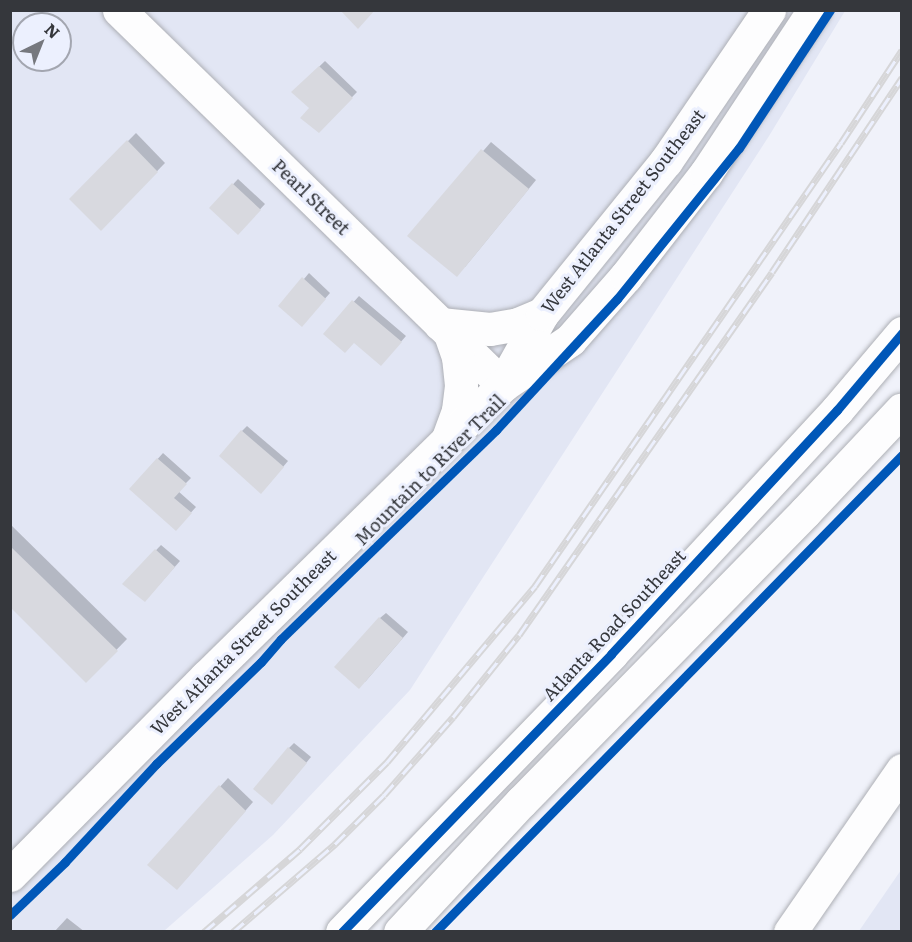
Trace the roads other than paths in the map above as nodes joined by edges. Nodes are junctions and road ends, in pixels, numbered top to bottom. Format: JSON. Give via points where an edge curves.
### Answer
{"nodes":[{"id":1,"x":119,"y":10,"type":"edge"},
{"id":2,"x":769,"y":10,"type":"edge"},
{"id":3,"x":814,"y":10,"type":"edge"},
{"id":4,"x":542,"y":314,"type":"junction"},
{"id":5,"x":445,"y":328,"type":"junction"},
{"id":6,"x":902,"y":333,"type":"edge"},
{"id":7,"x":503,"y":385,"type":"junction"},
{"id":8,"x":902,"y":409,"type":"edge"},
{"id":9,"x":448,"y":439,"type":"junction"},
{"id":10,"x":902,"y":770,"type":"edge"},
{"id":11,"x":10,"y":875,"type":"edge"},
{"id":12,"x":342,"y":932,"type":"edge"},
{"id":13,"x":400,"y":932,"type":"edge"},
{"id":14,"x":790,"y":932,"type":"edge"}],
"edges":[{"from":1,"to":5,"type":"street","name":"Pearl Street"},
{"from":2,"to":4,"type":"street","name":"West Atlanta Street Southeast","via":[[666,161]]},
{"from":3,"to":7,"type":"street","name":"West Atlanta Street Southeast","via":[[706,173],[626,276],[570,340]]},
{"from":4,"to":5,"type":"street","via":[[490,329]]},
{"from":4,"to":7,"type":"street","name":"West Atlanta Street Southeast"},
{"from":5,"to":7,"type":"street","name":"Pearl Street"},
{"from":5,"to":9,"type":"street","via":[[458,357],[461,385]]},
{"from":6,"to":12,"type":"street","name":"Atlanta Road Southeast","via":[[837,410],[611,654]]},
{"from":7,"to":9,"type":"street","name":"West Atlanta Street Southeast"},
{"from":8,"to":13,"type":"street"},
{"from":9,"to":11,"type":"street","name":"West Atlanta Street Southeast"},
{"from":10,"to":14,"type":"street"}]}
